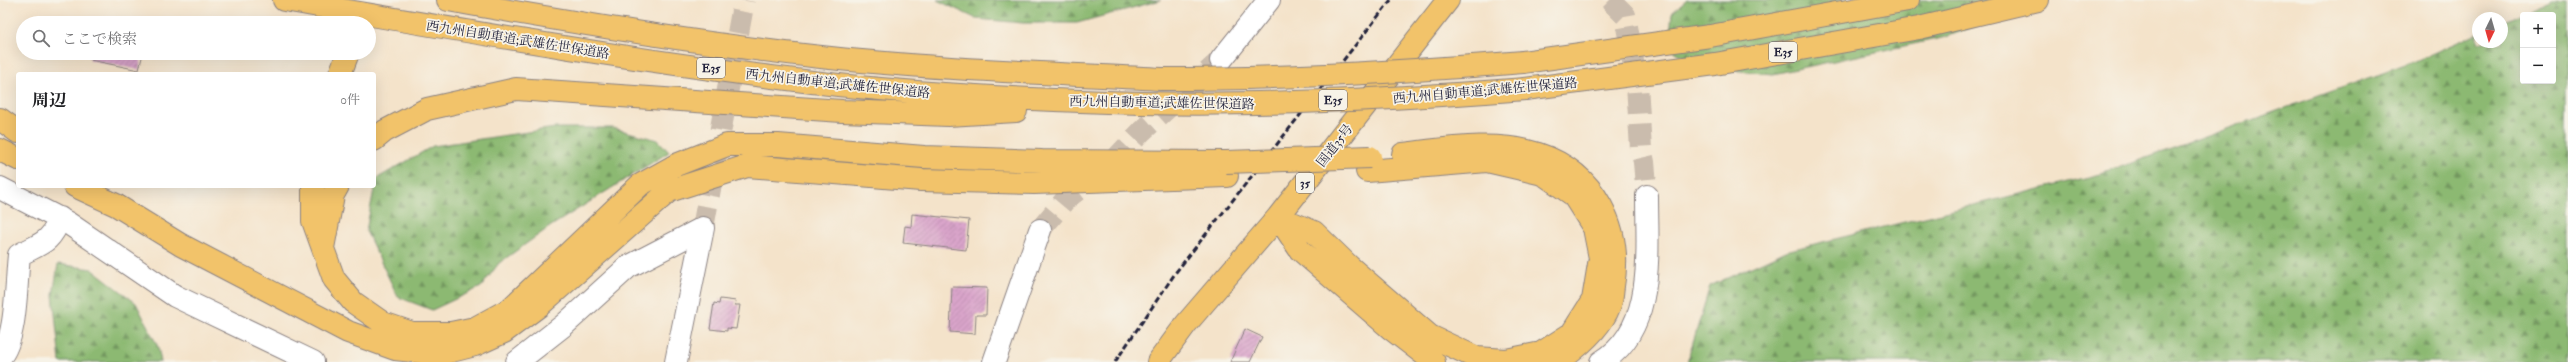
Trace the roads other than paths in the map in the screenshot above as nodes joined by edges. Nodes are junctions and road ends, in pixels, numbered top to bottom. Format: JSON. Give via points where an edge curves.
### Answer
{"nodes":[{"id":1,"x":284,"y":0,"type":"edge"},
{"id":2,"x":448,"y":0,"type":"edge"},
{"id":3,"x":521,"y":0,"type":"edge"},
{"id":4,"x":1269,"y":0,"type":"edge"},
{"id":5,"x":1448,"y":0,"type":"edge"},
{"id":6,"x":1908,"y":0,"type":"edge"},
{"id":7,"x":2038,"y":0,"type":"edge"},
{"id":8,"x":714,"y":43,"type":"junction"},
{"id":9,"x":345,"y":60,"type":"edge"},
{"id":10,"x":1221,"y":60,"type":"tunnel mouth"},
{"id":11,"x":341,"y":72,"type":"edge"},
{"id":12,"x":1141,"y":103,"type":"junction"},
{"id":13,"x":0,"y":119,"type":"edge"},
{"id":14,"x":16,"y":131,"type":"edge"},
{"id":15,"x":376,"y":138,"type":"edge"},
{"id":16,"x":0,"y":150,"type":"edge"},
{"id":17,"x":16,"y":158,"type":"edge"},
{"id":18,"x":1369,"y":164,"type":"junction"},
{"id":19,"x":1227,"y":169,"type":"junction"},
{"id":20,"x":0,"y":188,"type":"edge"},
{"id":21,"x":79,"y":188,"type":"edge"},
{"id":22,"x":93,"y":188,"type":"edge"},
{"id":23,"x":313,"y":188,"type":"edge"},
{"id":24,"x":337,"y":188,"type":"edge"},
{"id":25,"x":1647,"y":196,"type":"tunnel mouth"},
{"id":26,"x":116,"y":205,"type":"junction"},
{"id":27,"x":1278,"y":217,"type":"junction"},
{"id":28,"x":60,"y":218,"type":"junction"},
{"id":29,"x":1040,"y":230,"type":"tunnel mouth"},
{"id":30,"x":323,"y":248,"type":"junction"},
{"id":31,"x":0,"y":358,"type":"edge"},
{"id":32,"x":313,"y":362,"type":"edge"},
{"id":33,"x":517,"y":362,"type":"edge"},
{"id":34,"x":676,"y":362,"type":"edge"},
{"id":35,"x":994,"y":362,"type":"edge"},
{"id":36,"x":1158,"y":362,"type":"edge"},
{"id":37,"x":1434,"y":362,"type":"edge"},
{"id":38,"x":1558,"y":362,"type":"edge"},
{"id":39,"x":1601,"y":362,"type":"edge"}],
"edges":[{"from":1,"to":12,"type":"highway","name":"西九州自動車道;武雄佐世保道路","number":"E35","via":[[566,48],[812,82],[1032,100]]},
{"from":2,"to":8,"type":"highway","name":"西九州自動車道;武雄佐世保道路","number":"E35","via":[[569,22]]},
{"from":3,"to":8,"type":"highway"},
{"from":4,"to":10,"type":"street"},
{"from":5,"to":27,"type":"highway","name":"国道35号","number":"35"},
{"from":6,"to":8,"type":"highway","name":"西九州自動車道;武雄佐世保道路","number":"E35","bridge":true,"via":[[1710,36],[1523,62],[1309,76],[1162,79],[916,65],[814,56]]},
{"from":7,"to":12,"type":"highway","name":"西九州自動車道;武雄佐世保道路","number":"E35","bridge":true,"via":[[1919,28],[1715,64],[1525,89],[1410,98],[1213,105]]},
{"from":9,"to":11,"type":"highway"},
{"from":12,"to":15,"type":"highway","via":[[948,115],[750,107],[637,96],[516,89],[427,110],[385,131]]},
{"from":13,"to":14,"type":"highway"},
{"from":16,"to":17,"type":"highway"},
{"from":18,"to":19,"type":"highway","bridge":true},
{"from":18,"to":27,"type":"highway","via":[[1487,161],[1543,174],[1573,195],[1594,228],[1600,258],[1593,300],[1572,333],[1541,353],[1506,360],[1477,358],[1430,336],[1314,232]]},
{"from":18,"to":38,"type":"highway","via":[[1446,149],[1507,147],[1539,154],[1569,168],[1595,194],[1613,230],[1616,271],[1609,308],[1584,342]]},
{"from":19,"to":26,"type":"highway","via":[[1034,183],[921,180],[747,166],[669,191],[539,306],[504,332],[475,345],[440,354],[395,349],[348,332],[182,245]]},
{"from":19,"to":30,"type":"highway","via":[[924,157],[778,145],[727,145],[676,165],[640,185],[510,309],[475,328],[451,333],[412,333],[383,323],[353,302],[334,279]]},
{"from":20,"to":28,"type":"street"},
{"from":21,"to":26,"type":"highway"},
{"from":22,"to":26,"type":"highway"},
{"from":23,"to":30,"type":"highway","via":[[313,221]]},
{"from":24,"to":30,"type":"highway","via":[[333,195]]},
{"from":25,"to":39,"type":"street","via":[[1646,265],[1641,308],[1631,334]]},
{"from":27,"to":36,"type":"highway","name":"国道35号","number":"35","via":[[1186,324]]},
{"from":27,"to":37,"type":"highway","via":[[1300,250],[1390,328]]},
{"from":28,"to":31,"type":"street","via":[[48,240],[19,255],[12,332]]},
{"from":28,"to":32,"type":"street","via":[[175,296]]},
{"from":29,"to":35,"type":"street"},
{"from":33,"to":34,"type":"street","via":[[564,325],[628,268],[703,228]]}]}
